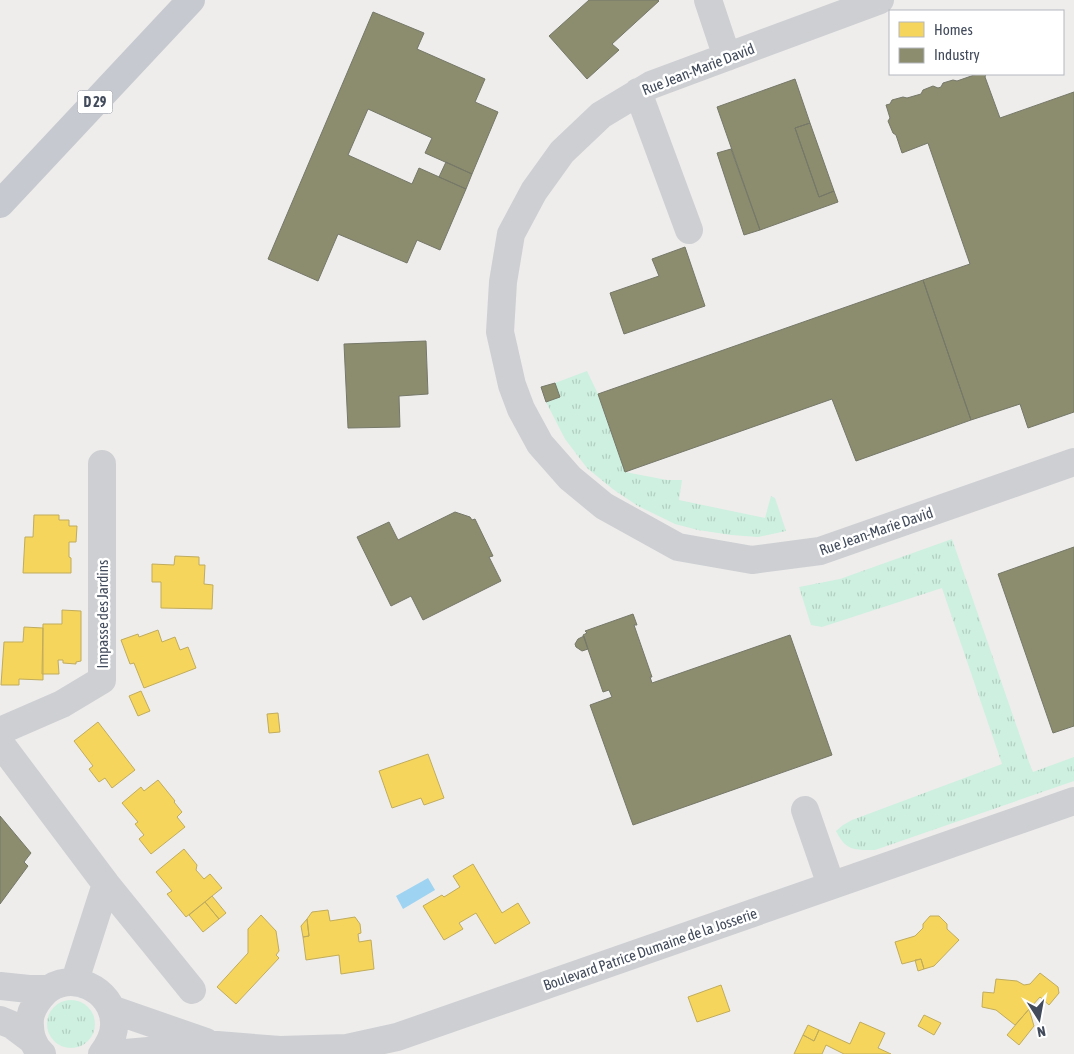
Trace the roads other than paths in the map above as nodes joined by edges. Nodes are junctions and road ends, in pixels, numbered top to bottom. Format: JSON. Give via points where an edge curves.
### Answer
{"nodes":[{"id":1,"x":191,"y":0,"type":"edge"},
{"id":2,"x":708,"y":0,"type":"edge"},
{"id":3,"x":880,"y":0,"type":"edge"},
{"id":4,"x":833,"y":8,"type":"edge"},
{"id":5,"x":727,"y":57,"type":"junction"},
{"id":6,"x":638,"y":92,"type":"junction"},
{"id":7,"x":0,"y":204,"type":"edge"},
{"id":8,"x":689,"y":230,"type":"dead end"},
{"id":9,"x":1074,"y":462,"type":"edge"},
{"id":10,"x":102,"y":464,"type":"dead end"},
{"id":11,"x":1,"y":742,"type":"edge"},
{"id":12,"x":1074,"y":801,"type":"edge"},
{"id":13,"x":805,"y":810,"type":"dead end"},
{"id":14,"x":106,"y":884,"type":"junction"},
{"id":15,"x":831,"y":885,"type":"junction"},
{"id":16,"x":79,"y":983,"type":"junction"},
{"id":17,"x":0,"y":986,"type":"edge"},
{"id":18,"x":48,"y":989,"type":"junction"},
{"id":19,"x":192,"y":990,"type":"dead end"},
{"id":20,"x":111,"y":1009,"type":"junction"},
{"id":21,"x":0,"y":1020,"type":"edge"},
{"id":22,"x":217,"y":1045,"type":"junction"},
{"id":23,"x":38,"y":1050,"type":"edge"},
{"id":24,"x":281,"y":1052,"type":"edge"},
{"id":25,"x":102,"y":1054,"type":"edge"},
{"id":26,"x":114,"y":1054,"type":"edge"}],
"edges":[{"from":1,"to":7,"type":"main road","number":"D 29"},
{"from":2,"to":5,"type":"street"},
{"from":3,"to":4,"type":"street","name":"Rue Jean-Marie David"},
{"from":4,"to":5,"type":"street","name":"Rue Jean-Marie David"},
{"from":5,"to":6,"type":"street","name":"Rue Jean-Marie David"},
{"from":6,"to":8,"type":"street"},
{"from":6,"to":9,"type":"street","name":"Rue Jean-Marie David","via":[[601,115],[562,152],[534,191],[511,234],[503,282],[500,332],[512,385],[540,444],[577,484],[604,506],[678,547],[752,560],[820,551]]},
{"from":10,"to":11,"type":"street","name":"Impasse des Jardins","via":[[102,680]]},
{"from":11,"to":14,"type":"street"},
{"from":12,"to":15,"type":"street","name":"Boulevard Patrice Dumaine de la Josserie"},
{"from":13,"to":15,"type":"street"},
{"from":14,"to":16,"type":"street","via":[[78,971]]},
{"from":14,"to":19,"type":"street"},
{"from":15,"to":24,"type":"street","name":"Boulevard Patrice Dumaine de la Josserie","via":[[397,1037],[347,1048]]},
{"from":16,"to":18,"type":"street","via":[[59,984]]},
{"from":16,"to":20,"type":"street","via":[[91,986],[105,998]]},
{"from":17,"to":18,"type":"street"},
{"from":18,"to":23,"type":"street","via":[[31,1012],[29,1026]]},
{"from":20,"to":22,"type":"street","name":"Boulevard Patrice Dumaine de la Josserie"},
{"from":20,"to":25,"type":"street","via":[[113,1033]]},
{"from":21,"to":23,"type":"street","via":[[12,1025]]},
{"from":22,"to":24,"type":"street","name":"Boulevard Patrice Dumaine de la Josserie"},
{"from":22,"to":26,"type":"street","name":"Boulevard Patrice Dumaine de la Josserie"}]}
